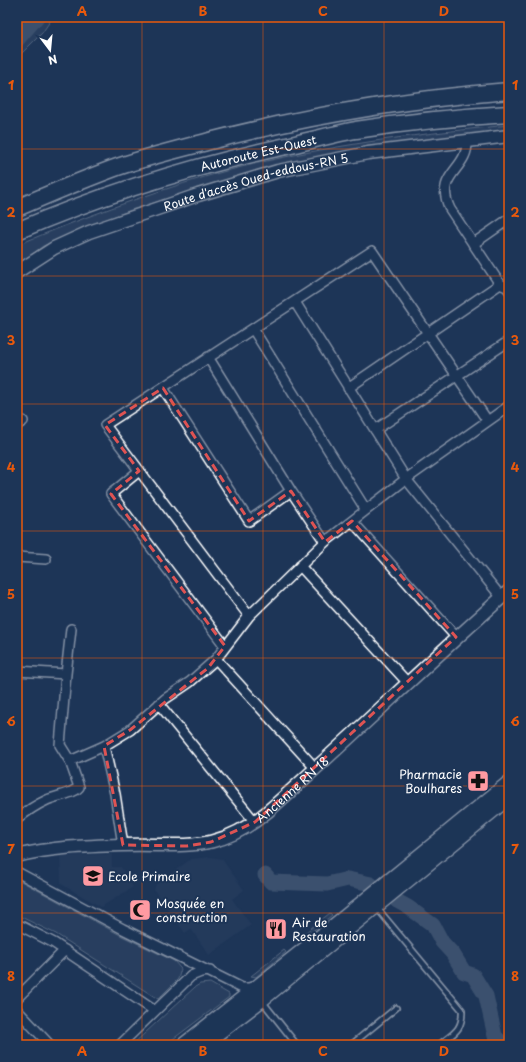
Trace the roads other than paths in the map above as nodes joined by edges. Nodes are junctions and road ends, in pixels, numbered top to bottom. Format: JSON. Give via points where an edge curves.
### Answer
{"nodes":[{"id":1,"x":509,"y":91,"type":"edge"},
{"id":2,"x":509,"y":114,"type":"edge"},
{"id":3,"x":509,"y":136,"type":"edge"},
{"id":4,"x":467,"y":140,"type":"junction"},
{"id":5,"x":17,"y":208,"type":"edge"},
{"id":6,"x":509,"y":219,"type":"edge"},
{"id":7,"x":17,"y":231,"type":"edge"},
{"id":8,"x":473,"y":244,"type":"junction"},
{"id":9,"x":17,"y":272,"type":"edge"},
{"id":10,"x":500,"y":284,"type":"junction"},
{"id":11,"x":509,"y":290,"type":"edge"},
{"id":12,"x":295,"y":302,"type":"junction"},
{"id":13,"x":253,"y":329,"type":"junction"},
{"id":14,"x":427,"y":333,"type":"junction"},
{"id":15,"x":509,"y":341,"type":"edge"},
{"id":16,"x":208,"y":358,"type":"junction"},
{"id":17,"x":458,"y":377,"type":"junction"},
{"id":18,"x":163,"y":388,"type":"junction"},
{"id":19,"x":348,"y":388,"type":"junction"},
{"id":20,"x":509,"y":406,"type":"edge"},
{"id":21,"x":487,"y":420,"type":"junction"},
{"id":22,"x":375,"y":430,"type":"junction"},
{"id":23,"x":139,"y":471,"type":"junction"},
{"id":24,"x":406,"y":478,"type":"junction"},
{"id":25,"x":291,"y":491,"type":"junction"},
{"id":26,"x":366,"y":510,"type":"junction"},
{"id":27,"x":352,"y":521,"type":"junction"},
{"id":28,"x":326,"y":542,"type":"junction"},
{"id":29,"x":17,"y":557,"type":"edge"},
{"id":30,"x":46,"y":559,"type":"dead end"},
{"id":31,"x":300,"y":566,"type":"junction"},
{"id":32,"x":507,"y":593,"type":"edge"},
{"id":33,"x":249,"y":616,"type":"junction"},
{"id":34,"x":71,"y":629,"type":"dead end"},
{"id":35,"x":456,"y":637,"type":"junction"},
{"id":36,"x":225,"y":646,"type":"junction"},
{"id":37,"x":216,"y":659,"type":"junction"},
{"id":38,"x":17,"y":671,"type":"edge"},
{"id":39,"x":66,"y":674,"type":"junction"},
{"id":40,"x":407,"y":682,"type":"junction"},
{"id":41,"x":159,"y":704,"type":"junction"},
{"id":42,"x":104,"y":746,"type":"junction"},
{"id":43,"x":70,"y":761,"type":"junction"},
{"id":44,"x":316,"y":769,"type":"junction"},
{"id":45,"x":509,"y":783,"type":"edge"},
{"id":46,"x":509,"y":797,"type":"edge"},
{"id":47,"x":17,"y":819,"type":"edge"},
{"id":48,"x":255,"y":822,"type":"junction"},
{"id":49,"x":123,"y":845,"type":"junction"},
{"id":50,"x":17,"y":856,"type":"edge"},
{"id":51,"x":17,"y":872,"type":"edge"},
{"id":52,"x":375,"y":906,"type":"junction"},
{"id":53,"x":17,"y":924,"type":"edge"},
{"id":54,"x":65,"y":950,"type":"junction"},
{"id":55,"x":210,"y":971,"type":"junction"},
{"id":56,"x":228,"y":981,"type":"junction"},
{"id":57,"x":262,"y":983,"type":"junction"},
{"id":58,"x":17,"y":998,"type":"edge"},
{"id":59,"x":261,"y":1000,"type":"junction"},
{"id":60,"x":236,"y":1004,"type":"junction"},
{"id":61,"x":396,"y":1008,"type":"dead end"},
{"id":62,"x":17,"y":1010,"type":"edge"},
{"id":63,"x":155,"y":1011,"type":"junction"},
{"id":64,"x":50,"y":1045,"type":"edge"},
{"id":65,"x":120,"y":1045,"type":"edge"},
{"id":66,"x":184,"y":1045,"type":"edge"},
{"id":67,"x":202,"y":1045,"type":"edge"},
{"id":68,"x":296,"y":1045,"type":"edge"},
{"id":69,"x":351,"y":1045,"type":"edge"},
{"id":70,"x":439,"y":1045,"type":"edge"}],
"edges":[{"from":1,"to":5,"type":"highway","name":"Autoroute Est-Ouest","via":[[393,104],[270,126],[113,169]]},
{"from":2,"to":7,"type":"highway","name":"Autoroute Est-Ouest","via":[[442,118],[355,131],[261,151],[182,171],[115,193]]},
{"from":3,"to":4,"type":"main road","name":"Route d'accès Oued-eddous-RN 5"},
{"from":4,"to":8,"type":"street","via":[[468,151],[449,179],[445,188],[445,198]]},
{"from":4,"to":9,"type":"main road","name":"Route d'accès Oued-eddous-RN 5","via":[[368,153],[249,179],[89,232],[54,248]]},
{"from":6,"to":8,"type":"street"},
{"from":8,"to":10,"type":"street"},
{"from":10,"to":11,"type":"street"},
{"from":10,"to":14,"type":"street"},
{"from":12,"to":13,"type":"street"},
{"from":12,"to":14,"type":"street","via":[[372,251]]},
{"from":12,"to":19,"type":"street"},
{"from":13,"to":16,"type":"street"},
{"from":13,"to":26,"type":"street"},
{"from":14,"to":17,"type":"street"},
{"from":14,"to":19,"type":"street"},
{"from":15,"to":17,"type":"street"},
{"from":16,"to":18,"type":"street"},
{"from":16,"to":25,"type":"street"},
{"from":17,"to":21,"type":"street"},
{"from":17,"to":22,"type":"street"},
{"from":18,"to":23,"type":"street","via":[[105,425]]},
{"from":18,"to":25,"type":"street","via":[[249,521]]},
{"from":19,"to":22,"type":"street"},
{"from":20,"to":21,"type":"street"},
{"from":21,"to":24,"type":"street"},
{"from":22,"to":24,"type":"street"},
{"from":23,"to":33,"type":"street"},
{"from":23,"to":36,"type":"street","via":[[111,494]]},
{"from":24,"to":26,"type":"street"},
{"from":24,"to":32,"type":"street"},
{"from":25,"to":28,"type":"street"},
{"from":26,"to":27,"type":"street"},
{"from":27,"to":28,"type":"street"},
{"from":27,"to":35,"type":"street"},
{"from":28,"to":31,"type":"street"},
{"from":29,"to":30,"type":"street"},
{"from":31,"to":33,"type":"street"},
{"from":31,"to":40,"type":"street"},
{"from":32,"to":35,"type":"main road","name":"Ancienne RN 18"},
{"from":33,"to":36,"type":"street"},
{"from":34,"to":39,"type":"street"},
{"from":35,"to":40,"type":"main road","name":"Ancienne RN 18"},
{"from":36,"to":37,"type":"street"},
{"from":37,"to":41,"type":"street"},
{"from":37,"to":44,"type":"street"},
{"from":38,"to":39,"type":"street"},
{"from":39,"to":43,"type":"street","via":[[60,745]]},
{"from":40,"to":44,"type":"main road","name":"Ancienne RN 18"},
{"from":41,"to":42,"type":"street","via":[[130,730]]},
{"from":41,"to":48,"type":"street"},
{"from":42,"to":43,"type":"street"},
{"from":42,"to":49,"type":"street"},
{"from":43,"to":47,"type":"street","via":[[80,787],[48,799]]},
{"from":44,"to":48,"type":"main road","name":"Ancienne RN 18"},
{"from":45,"to":57,"type":"main road"},
{"from":46,"to":52,"type":"main road"},
{"from":48,"to":49,"type":"main road","name":"Ancienne RN 18","via":[[232,835],[211,842],[187,846]]},
{"from":49,"to":50,"type":"main road","name":"Ancienne RN 18","via":[[46,850]]},
{"from":51,"to":55,"type":"street","via":[[123,929]]},
{"from":52,"to":59,"type":"main road"},
{"from":52,"to":70,"type":"lane","via":[[462,1010],[463,1021],[459,1029]]},
{"from":53,"to":54,"type":"street"},
{"from":54,"to":58,"type":"street"},
{"from":54,"to":63,"type":"street"},
{"from":55,"to":56,"type":"street"},
{"from":55,"to":63,"type":"street","via":[[191,976]]},
{"from":56,"to":57,"type":"street","via":[[242,988]]},
{"from":56,"to":60,"type":"street","via":[[236,988]]},
{"from":57,"to":60,"type":"main road"},
{"from":59,"to":67,"type":"main road"},
{"from":59,"to":68,"type":"lane"},
{"from":60,"to":66,"type":"main road"},
{"from":61,"to":69,"type":"lane"},
{"from":62,"to":64,"type":"street"},
{"from":63,"to":65,"type":"street"}]}
